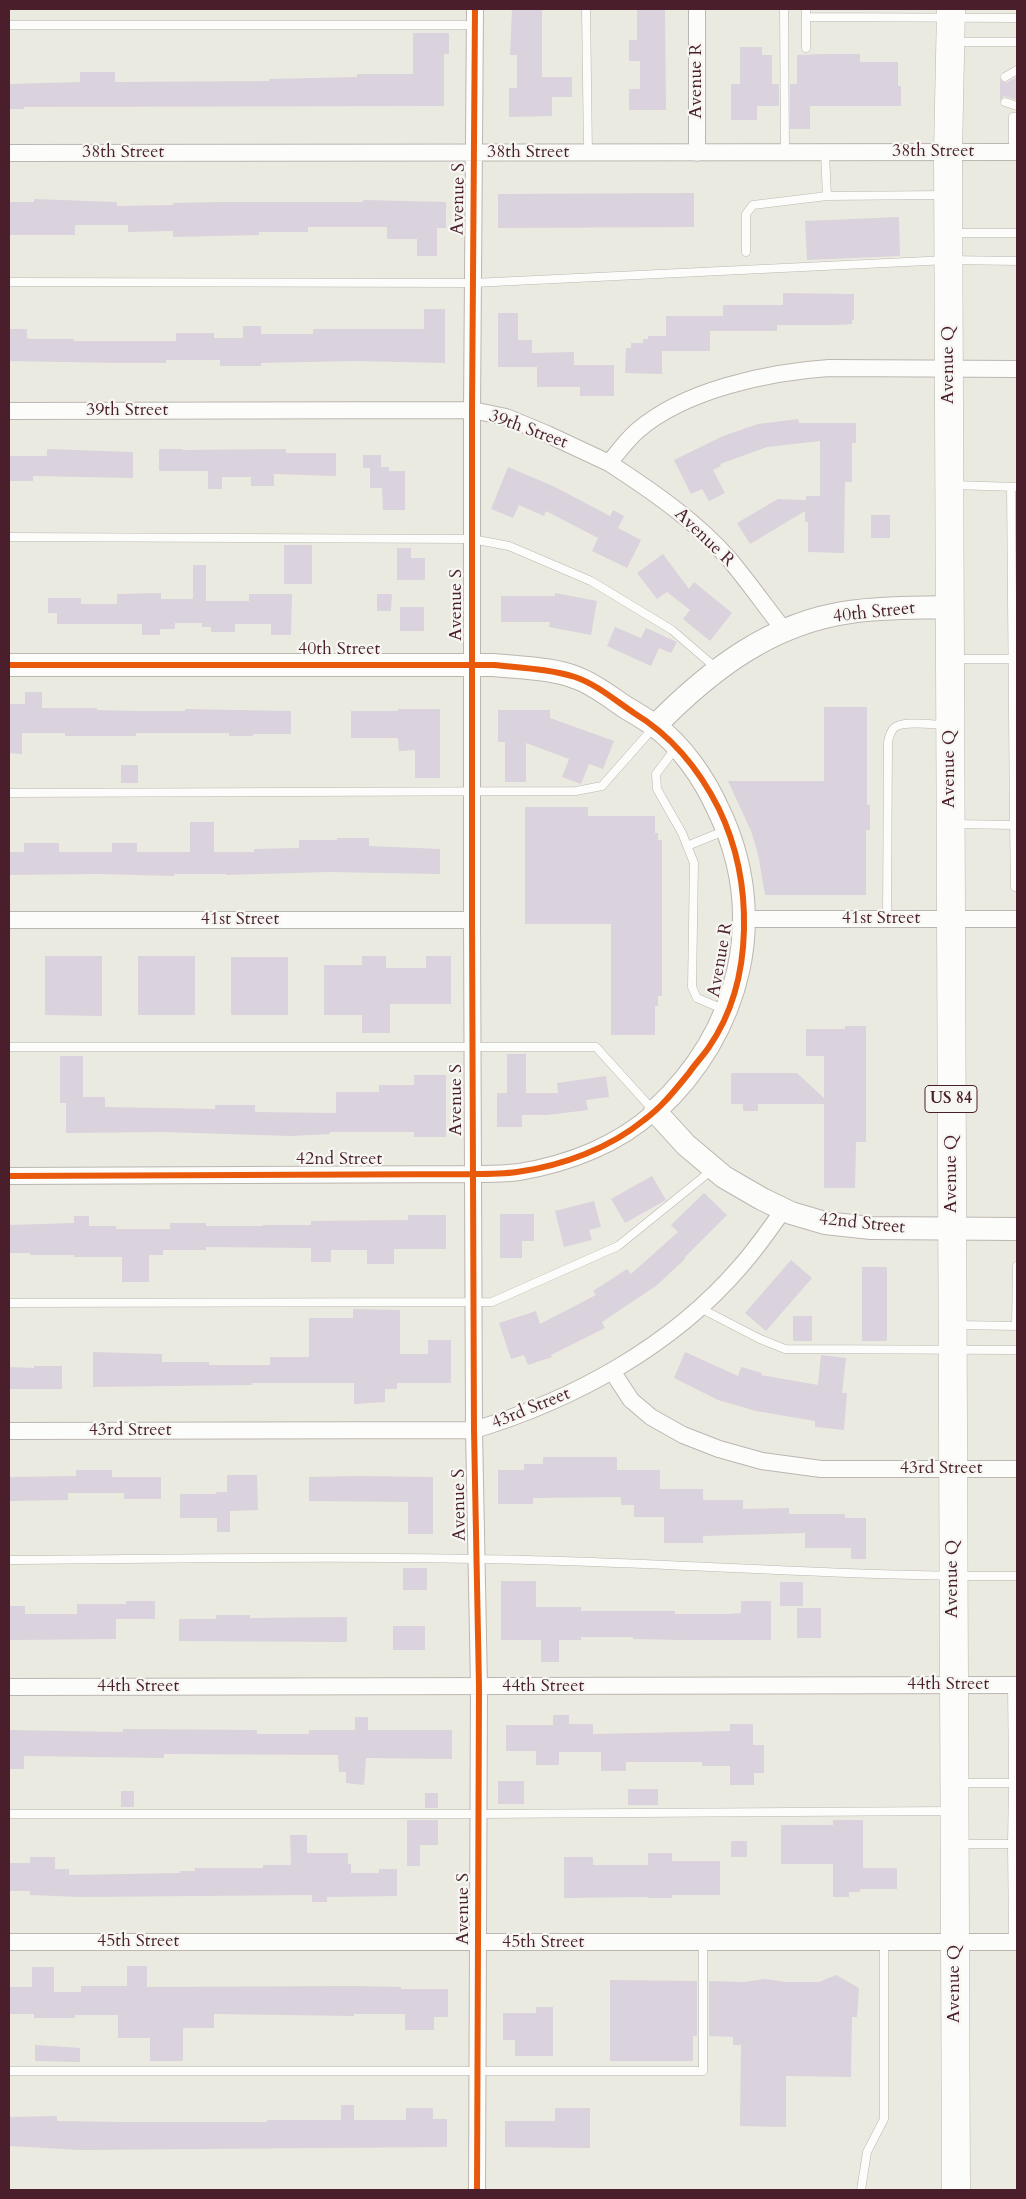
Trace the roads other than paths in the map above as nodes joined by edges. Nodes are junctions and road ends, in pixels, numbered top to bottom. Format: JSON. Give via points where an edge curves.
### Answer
{"nodes":[{"id":1,"x":586,"y":9,"type":"edge"},
{"id":2,"x":697,"y":9,"type":"edge"},
{"id":3,"x":784,"y":9,"type":"edge"},
{"id":4,"x":806,"y":13,"type":"edge"},
{"id":5,"x":474,"y":17,"type":"edge"},
{"id":6,"x":1017,"y":18,"type":"edge"},
{"id":7,"x":950,"y":23,"type":"edge"},
{"id":8,"x":9,"y":24,"type":"edge"},
{"id":9,"x":1017,"y":42,"type":"edge"},
{"id":10,"x":806,"y":48,"type":"dead end"},
{"id":11,"x":1017,"y":70,"type":"edge"},
{"id":12,"x":1005,"y":77,"type":"dead end"},
{"id":13,"x":1005,"y":102,"type":"dead end"},
{"id":14,"x":1017,"y":106,"type":"edge"},
{"id":15,"x":1017,"y":118,"type":"edge"},
{"id":16,"x":948,"y":152,"type":"junction"},
{"id":17,"x":1015,"y":152,"type":"edge"},
{"id":18,"x":9,"y":153,"type":"edge"},
{"id":19,"x":475,"y":153,"type":"junction"},
{"id":20,"x":588,"y":153,"type":"junction"},
{"id":21,"x":697,"y":153,"type":"junction"},
{"id":22,"x":785,"y":153,"type":"junction"},
{"id":23,"x":825,"y":153,"type":"junction"},
{"id":24,"x":827,"y":196,"type":"junction"},
{"id":25,"x":948,"y":196,"type":"junction"},
{"id":26,"x":948,"y":233,"type":"junction"},
{"id":27,"x":1017,"y":233,"type":"edge"},
{"id":28,"x":746,"y":252,"type":"dead end"},
{"id":29,"x":948,"y":260,"type":"junction"},
{"id":30,"x":1017,"y":261,"type":"edge"},
{"id":31,"x":9,"y":282,"type":"edge"},
{"id":32,"x":473,"y":282,"type":"junction"},
{"id":33,"x":949,"y":369,"type":"junction"},
{"id":34,"x":1017,"y":369,"type":"edge"},
{"id":35,"x":472,"y":410,"type":"junction"},
{"id":36,"x":9,"y":412,"type":"edge"},
{"id":37,"x":609,"y":463,"type":"junction"},
{"id":38,"x":949,"y":485,"type":"junction"},
{"id":39,"x":1014,"y":487,"type":"edge"},
{"id":40,"x":1014,"y":506,"type":"edge"},
{"id":41,"x":9,"y":537,"type":"edge"},
{"id":42,"x":472,"y":539,"type":"junction"},
{"id":43,"x":1014,"y":539,"type":"edge"},
{"id":44,"x":1015,"y":581,"type":"edge"},
{"id":45,"x":949,"y":607,"type":"junction"},
{"id":46,"x":1015,"y":625,"type":"edge"},
{"id":47,"x":784,"y":630,"type":"junction"},
{"id":48,"x":950,"y":659,"type":"junction"},
{"id":49,"x":1015,"y":659,"type":"edge"},
{"id":50,"x":9,"y":665,"type":"edge"},
{"id":51,"x":472,"y":665,"type":"junction"},
{"id":52,"x":718,"y":669,"type":"junction"},
{"id":53,"x":1016,"y":711,"type":"edge"},
{"id":54,"x":655,"y":726,"type":"junction"},
{"id":55,"x":950,"y":726,"type":"junction"},
{"id":56,"x":676,"y":747,"type":"junction"},
{"id":57,"x":1016,"y":754,"type":"edge"},
{"id":58,"x":9,"y":793,"type":"edge"},
{"id":59,"x":472,"y":793,"type":"junction"},
{"id":60,"x":1016,"y":798,"type":"edge"},
{"id":61,"x":950,"y":824,"type":"junction"},
{"id":62,"x":1014,"y":825,"type":"junction"},
{"id":63,"x":729,"y":830,"type":"junction"},
{"id":64,"x":1016,"y":839,"type":"edge"},
{"id":65,"x":687,"y":846,"type":"junction"},
{"id":66,"x":1017,"y":887,"type":"edge"},
{"id":67,"x":745,"y":919,"type":"junction"},
{"id":68,"x":886,"y":919,"type":"junction"},
{"id":69,"x":950,"y":919,"type":"junction"},
{"id":70,"x":1017,"y":919,"type":"edge"},
{"id":71,"x":9,"y":920,"type":"edge"},
{"id":72,"x":472,"y":920,"type":"junction"},
{"id":73,"x":727,"y":1011,"type":"junction"},
{"id":74,"x":9,"y":1047,"type":"edge"},
{"id":75,"x":472,"y":1048,"type":"junction"},
{"id":76,"x":655,"y":1111,"type":"junction"},
{"id":77,"x":714,"y":1169,"type":"junction"},
{"id":78,"x":473,"y":1174,"type":"junction"},
{"id":79,"x":9,"y":1176,"type":"edge"},
{"id":80,"x":784,"y":1209,"type":"junction"},
{"id":81,"x":1017,"y":1229,"type":"edge"},
{"id":82,"x":952,"y":1230,"type":"junction"},
{"id":83,"x":1017,"y":1266,"type":"edge"},
{"id":84,"x":473,"y":1302,"type":"junction"},
{"id":85,"x":9,"y":1303,"type":"edge"},
{"id":86,"x":700,"y":1308,"type":"junction"},
{"id":87,"x":1017,"y":1326,"type":"edge"},
{"id":88,"x":952,"y":1338,"type":"junction"},
{"id":89,"x":1017,"y":1350,"type":"edge"},
{"id":90,"x":612,"y":1371,"type":"junction"},
{"id":91,"x":474,"y":1430,"type":"junction"},
{"id":92,"x":9,"y":1431,"type":"edge"},
{"id":93,"x":953,"y":1469,"type":"junction"},
{"id":94,"x":1017,"y":1469,"type":"edge"},
{"id":95,"x":476,"y":1559,"type":"junction"},
{"id":96,"x":9,"y":1560,"type":"edge"},
{"id":97,"x":1017,"y":1576,"type":"edge"},
{"id":98,"x":953,"y":1577,"type":"junction"},
{"id":99,"x":954,"y":1685,"type":"junction"},
{"id":100,"x":1014,"y":1685,"type":"edge"},
{"id":101,"x":9,"y":1687,"type":"edge"},
{"id":102,"x":478,"y":1687,"type":"junction"},
{"id":103,"x":1015,"y":1719,"type":"edge"},
{"id":104,"x":954,"y":1783,"type":"junction"},
{"id":105,"x":1015,"y":1784,"type":"edge"},
{"id":106,"x":954,"y":1810,"type":"junction"},
{"id":107,"x":9,"y":1814,"type":"edge"},
{"id":108,"x":478,"y":1814,"type":"junction"},
{"id":109,"x":954,"y":1844,"type":"junction"},
{"id":110,"x":1015,"y":1844,"type":"edge"},
{"id":111,"x":9,"y":1942,"type":"edge"},
{"id":112,"x":479,"y":1942,"type":"junction"},
{"id":113,"x":884,"y":1942,"type":"junction"},
{"id":114,"x":954,"y":1942,"type":"junction"},
{"id":115,"x":1015,"y":1942,"type":"edge"},
{"id":116,"x":703,"y":1943,"type":"junction"},
{"id":117,"x":478,"y":2069,"type":"junction"},
{"id":118,"x":9,"y":2071,"type":"edge"},
{"id":119,"x":477,"y":2190,"type":"edge"},
{"id":120,"x":861,"y":2190,"type":"edge"},
{"id":121,"x":956,"y":2190,"type":"edge"}],
"edges":[{"from":1,"to":20,"type":"lane"},
{"from":2,"to":21,"type":"street","name":"Avenue R"},
{"from":3,"to":22,"type":"lane"},
{"from":4,"to":7,"type":"lane"},
{"from":4,"to":10,"type":"lane"},
{"from":5,"to":8,"type":"lane"},
{"from":5,"to":19,"type":"street","name":"Avenue S"},
{"from":6,"to":7,"type":"lane"},
{"from":7,"to":9,"type":"lane"},
{"from":7,"to":16,"type":"highway","name":"Avenue Q","number":"US 84"},
{"from":11,"to":12,"type":"lane"},
{"from":13,"to":14,"type":"lane"},
{"from":15,"to":17,"type":"lane","via":[[1013,117]]},
{"from":16,"to":17,"type":"street","name":"38th Street"},
{"from":16,"to":23,"type":"street","name":"38th Street"},
{"from":16,"to":25,"type":"highway","name":"Avenue Q","number":"US 84"},
{"from":18,"to":19,"type":"street","name":"38th Street"},
{"from":19,"to":20,"type":"street","name":"38th Street"},
{"from":19,"to":32,"type":"street","name":"Avenue S"},
{"from":20,"to":21,"type":"street","name":"38th Street"},
{"from":21,"to":22,"type":"street","name":"38th Street"},
{"from":22,"to":23,"type":"street","name":"38th Street"},
{"from":23,"to":24,"type":"lane"},
{"from":24,"to":25,"type":"lane"},
{"from":24,"to":28,"type":"lane","via":[[753,205],[746,214]]},
{"from":25,"to":26,"type":"highway","name":"Avenue Q","number":"US 84"},
{"from":26,"to":27,"type":"lane"},
{"from":26,"to":29,"type":"highway","name":"Avenue Q","number":"US 84"},
{"from":29,"to":30,"type":"lane"},
{"from":29,"to":32,"type":"lane"},
{"from":29,"to":33,"type":"highway","name":"Avenue Q","number":"US 84"},
{"from":31,"to":32,"type":"lane"},
{"from":32,"to":35,"type":"street","name":"Avenue S"},
{"from":33,"to":34,"type":"street"},
{"from":33,"to":37,"type":"street","via":[[821,369],[750,379],[710,392],[651,421]]},
{"from":33,"to":38,"type":"highway","name":"Avenue Q","number":"US 84"},
{"from":35,"to":36,"type":"street","name":"39th Street"},
{"from":35,"to":37,"type":"street","name":"39th Street","via":[[506,417]]},
{"from":35,"to":42,"type":"street","name":"Avenue S"},
{"from":37,"to":47,"type":"street","name":"Avenue R","via":[[695,526],[730,560]]},
{"from":38,"to":39,"type":"lane"},
{"from":38,"to":45,"type":"highway","name":"Avenue Q","number":"US 84"},
{"from":39,"to":40,"type":"lane"},
{"from":40,"to":43,"type":"lane"},
{"from":41,"to":42,"type":"lane"},
{"from":42,"to":51,"type":"street","name":"Avenue S"},
{"from":42,"to":52,"type":"lane","via":[[509,546],[591,581],[672,630]]},
{"from":43,"to":44,"type":"lane"},
{"from":44,"to":46,"type":"lane"},
{"from":45,"to":47,"type":"street","name":"40th Street","via":[[849,612]]},
{"from":45,"to":48,"type":"highway","name":"Avenue Q","number":"US 84"},
{"from":46,"to":49,"type":"lane"},
{"from":47,"to":52,"type":"street","name":"40th Street","via":[[744,650]]},
{"from":48,"to":49,"type":"lane"},
{"from":48,"to":55,"type":"highway","name":"Avenue Q","number":"US 84"},
{"from":49,"to":53,"type":"lane"},
{"from":50,"to":51,"type":"street","name":"40th Street"},
{"from":51,"to":54,"type":"street","name":"40th Street","via":[[576,677]]},
{"from":51,"to":59,"type":"street","name":"Avenue S"},
{"from":52,"to":54,"type":"street","name":"40th Street"},
{"from":53,"to":57,"type":"lane"},
{"from":54,"to":56,"type":"street","name":"Avenue R"},
{"from":54,"to":59,"type":"lane","via":[[602,786],[576,791]]},
{"from":55,"to":61,"type":"highway","name":"Avenue Q","number":"US 84"},
{"from":55,"to":68,"type":"lane","via":[[906,724],[895,726],[890,732]]},
{"from":56,"to":63,"type":"street","name":"Avenue R","via":[[709,789]]},
{"from":56,"to":65,"type":"lane","via":[[656,774],[657,789]]},
{"from":57,"to":60,"type":"lane"},
{"from":58,"to":59,"type":"lane"},
{"from":59,"to":72,"type":"street","name":"Avenue S"},
{"from":60,"to":62,"type":"lane"},
{"from":61,"to":62,"type":"lane"},
{"from":61,"to":69,"type":"highway","name":"Avenue Q","number":"US 84"},
{"from":62,"to":64,"type":"lane"},
{"from":63,"to":65,"type":"lane"},
{"from":63,"to":67,"type":"street","name":"Avenue R","via":[[739,863]]},
{"from":64,"to":66,"type":"lane"},
{"from":65,"to":73,"type":"lane","via":[[694,863],[692,987],[697,998]]},
{"from":67,"to":68,"type":"street","name":"41st Street"},
{"from":67,"to":73,"type":"street","name":"Avenue R","via":[[737,978]]},
{"from":68,"to":69,"type":"street","name":"41st Street"},
{"from":69,"to":70,"type":"street","name":"41st Street"},
{"from":69,"to":82,"type":"highway","name":"Avenue Q","number":"US 84"},
{"from":71,"to":72,"type":"street","name":"41st Street"},
{"from":72,"to":75,"type":"street","name":"Avenue S"},
{"from":73,"to":76,"type":"street","name":"Avenue R","via":[[710,1046],[671,1096]]},
{"from":74,"to":75,"type":"lane"},
{"from":75,"to":76,"type":"lane","via":[[596,1047]]},
{"from":75,"to":78,"type":"street","name":"Avenue S"},
{"from":76,"to":77,"type":"street","name":"42nd Street","via":[[686,1146]]},
{"from":76,"to":78,"type":"street","name":"42nd Street","via":[[602,1147],[558,1164],[518,1172]]},
{"from":77,"to":80,"type":"street","name":"42nd Street"},
{"from":77,"to":84,"type":"lane","via":[[618,1246],[492,1302]]},
{"from":78,"to":79,"type":"street","name":"42nd Street"},
{"from":78,"to":84,"type":"street","name":"Avenue S"},
{"from":80,"to":82,"type":"street","name":"42nd Street","via":[[825,1223]]},
{"from":80,"to":86,"type":"street","via":[[740,1268]]},
{"from":81,"to":82,"type":"street","name":"42nd Street"},
{"from":82,"to":88,"type":"highway","name":"Avenue Q","number":"US 84"},
{"from":83,"to":87,"type":"lane"},
{"from":84,"to":85,"type":"lane"},
{"from":84,"to":91,"type":"street","name":"Avenue S"},
{"from":86,"to":88,"type":"lane","via":[[785,1349]]},
{"from":86,"to":90,"type":"street"},
{"from":87,"to":88,"type":"lane"},
{"from":88,"to":89,"type":"lane"},
{"from":88,"to":93,"type":"highway","name":"Avenue Q","number":"US 84"},
{"from":90,"to":91,"type":"street","name":"43rd Street","via":[[571,1394],[515,1418]]},
{"from":90,"to":93,"type":"street","name":"43rd Street","via":[[631,1400],[651,1417],[683,1435],[720,1449],[762,1461],[821,1469]]},
{"from":91,"to":92,"type":"street","name":"43rd Street"},
{"from":91,"to":95,"type":"street","name":"Avenue S"},
{"from":93,"to":94,"type":"street","name":"43rd Street"},
{"from":93,"to":98,"type":"highway","name":"Avenue Q","number":"US 84"},
{"from":95,"to":96,"type":"lane"},
{"from":95,"to":98,"type":"lane"},
{"from":95,"to":102,"type":"street","name":"Avenue S"},
{"from":97,"to":98,"type":"lane"},
{"from":98,"to":99,"type":"highway","name":"Avenue Q","number":"US 84"},
{"from":99,"to":100,"type":"street","name":"44th Street"},
{"from":99,"to":102,"type":"street","name":"44th Street"},
{"from":99,"to":104,"type":"highway","name":"Avenue Q","number":"US 84"},
{"from":100,"to":103,"type":"lane"},
{"from":101,"to":102,"type":"street","name":"44th Street"},
{"from":102,"to":108,"type":"street","name":"Avenue S"},
{"from":103,"to":105,"type":"lane"},
{"from":104,"to":105,"type":"lane"},
{"from":104,"to":106,"type":"highway","name":"Avenue Q","number":"US 84"},
{"from":105,"to":110,"type":"lane"},
{"from":106,"to":108,"type":"lane"},
{"from":106,"to":109,"type":"highway","name":"Avenue Q","number":"US 84"},
{"from":107,"to":108,"type":"lane"},
{"from":108,"to":112,"type":"street","name":"Avenue S"},
{"from":109,"to":110,"type":"lane"},
{"from":109,"to":114,"type":"highway","name":"Avenue Q","number":"US 84"},
{"from":110,"to":115,"type":"lane"},
{"from":111,"to":112,"type":"street","name":"45th Street"},
{"from":112,"to":116,"type":"street","name":"45th Street"},
{"from":112,"to":117,"type":"street","name":"Avenue S"},
{"from":113,"to":114,"type":"street","name":"45th Street"},
{"from":113,"to":116,"type":"street","name":"45th Street"},
{"from":113,"to":120,"type":"lane","via":[[884,2119],[867,2152]]},
{"from":114,"to":115,"type":"street","name":"45th Street"},
{"from":114,"to":121,"type":"highway","name":"Avenue Q","number":"US 84"},
{"from":116,"to":117,"type":"lane","via":[[703,2071]]},
{"from":117,"to":118,"type":"lane"},
{"from":117,"to":119,"type":"street","name":"Avenue S"}]}
